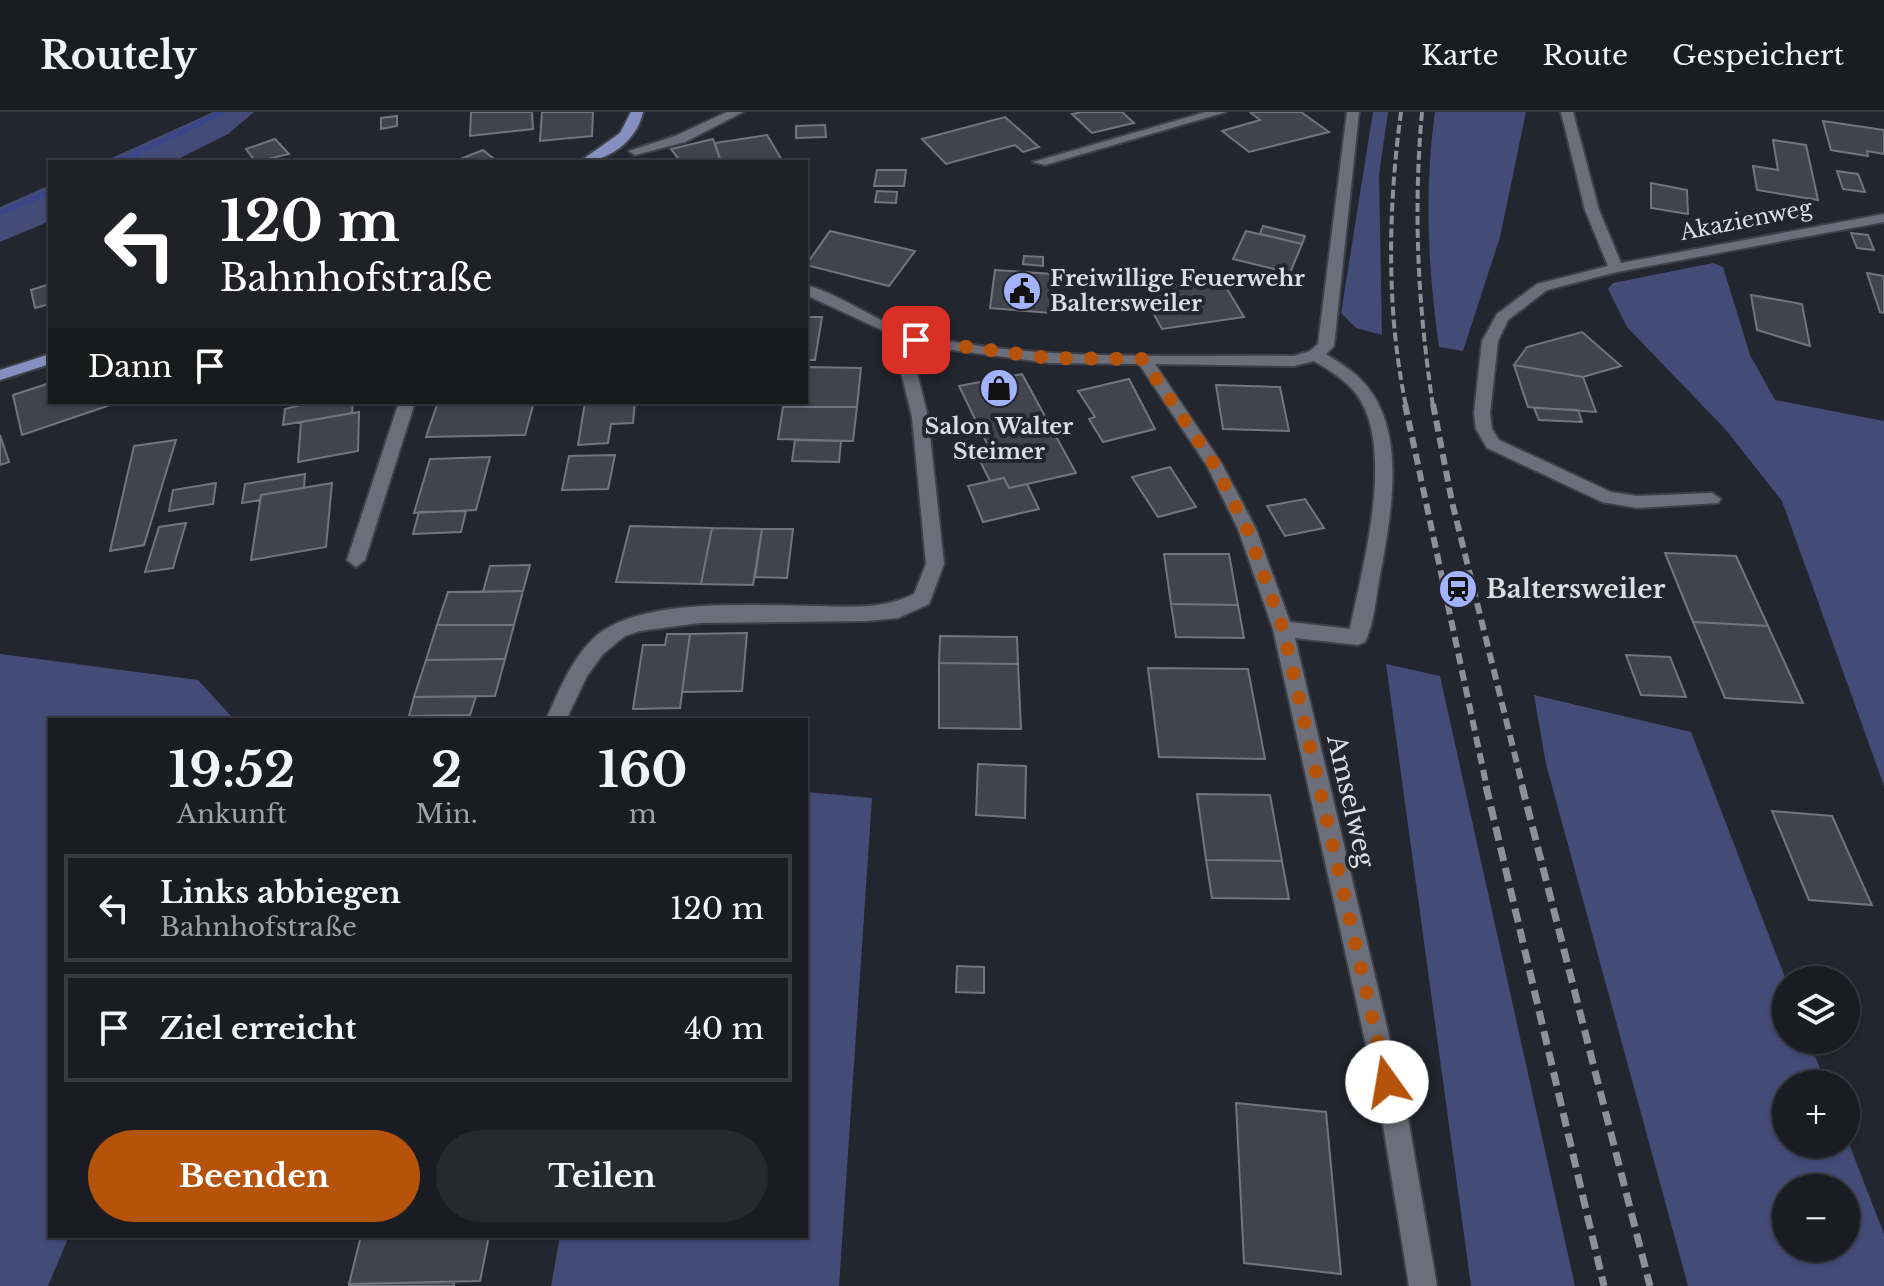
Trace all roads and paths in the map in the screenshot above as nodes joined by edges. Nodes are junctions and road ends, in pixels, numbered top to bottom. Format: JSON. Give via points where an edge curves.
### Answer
{"nodes":[{"id":1,"x":637,"y":112,"type":"edge"},
{"id":2,"x":737,"y":112,"type":"edge"},
{"id":3,"x":1220,"y":112,"type":"edge"},
{"id":4,"x":1353,"y":112,"type":"edge"},
{"id":5,"x":1567,"y":112,"type":"edge"},
{"id":6,"x":618,"y":143,"type":"junction"},
{"id":7,"x":635,"y":151,"type":"junction"},
{"id":8,"x":589,"y":160,"type":"edge"},
{"id":9,"x":650,"y":160,"type":"edge"},
{"id":10,"x":1040,"y":162,"type":"dead end"},
{"id":11,"x":1884,"y":218,"type":"edge"},
{"id":12,"x":1616,"y":268,"type":"junction"},
{"id":13,"x":808,"y":290,"type":"edge"},
{"id":14,"x":916,"y":340,"type":"junction"},
{"id":15,"x":1316,"y":355,"type":"junction"},
{"id":16,"x":1143,"y":359,"type":"junction"},
{"id":17,"x":48,"y":360,"type":"edge"},
{"id":18,"x":0,"y":375,"type":"edge"},
{"id":19,"x":406,"y":404,"type":"edge"},
{"id":20,"x":1712,"y":499,"type":"dead end"},
{"id":21,"x":356,"y":560,"type":"dead end"},
{"id":22,"x":1283,"y":629,"type":"junction"},
{"id":23,"x":557,"y":718,"type":"edge"},
{"id":24,"x":1423,"y":1286,"type":"edge"}],
"edges":[{"from":1,"to":6,"type":"main road"},
{"from":2,"to":7,"type":"street","via":[[680,139]]},
{"from":3,"to":10,"type":"street"},
{"from":4,"to":15,"type":"street","via":[[1326,346]]},
{"from":5,"to":12,"type":"street","via":[[1592,210]]},
{"from":6,"to":7,"type":"street"},
{"from":6,"to":8,"type":"main road"},
{"from":7,"to":9,"type":"street"},
{"from":11,"to":12,"type":"street","name":"Akazienweg"},
{"from":12,"to":20,"type":"street","name":"Akazienweg","via":[[1542,287],[1502,317],[1490,341],[1484,429],[1493,444],[1514,456],[1608,498]]},
{"from":13,"to":14,"type":"street"},
{"from":14,"to":16,"type":"street","via":[[1049,358]]},
{"from":14,"to":23,"type":"street","via":[[907,364],[920,417],[935,564],[922,599],[898,611],[867,614],[654,618],[618,631],[587,657]]},
{"from":15,"to":16,"type":"street","via":[[1294,361]]},
{"from":15,"to":22,"type":"street","via":[[1349,376],[1370,403],[1385,488],[1358,637]]},
{"from":16,"to":22,"type":"street","name":"Amselweg","via":[[1214,464],[1247,529]]},
{"from":17,"to":18,"type":"main road"},
{"from":19,"to":21,"type":"street"},
{"from":22,"to":24,"type":"street","name":"Amselweg","via":[[1394,1112]]}]}
